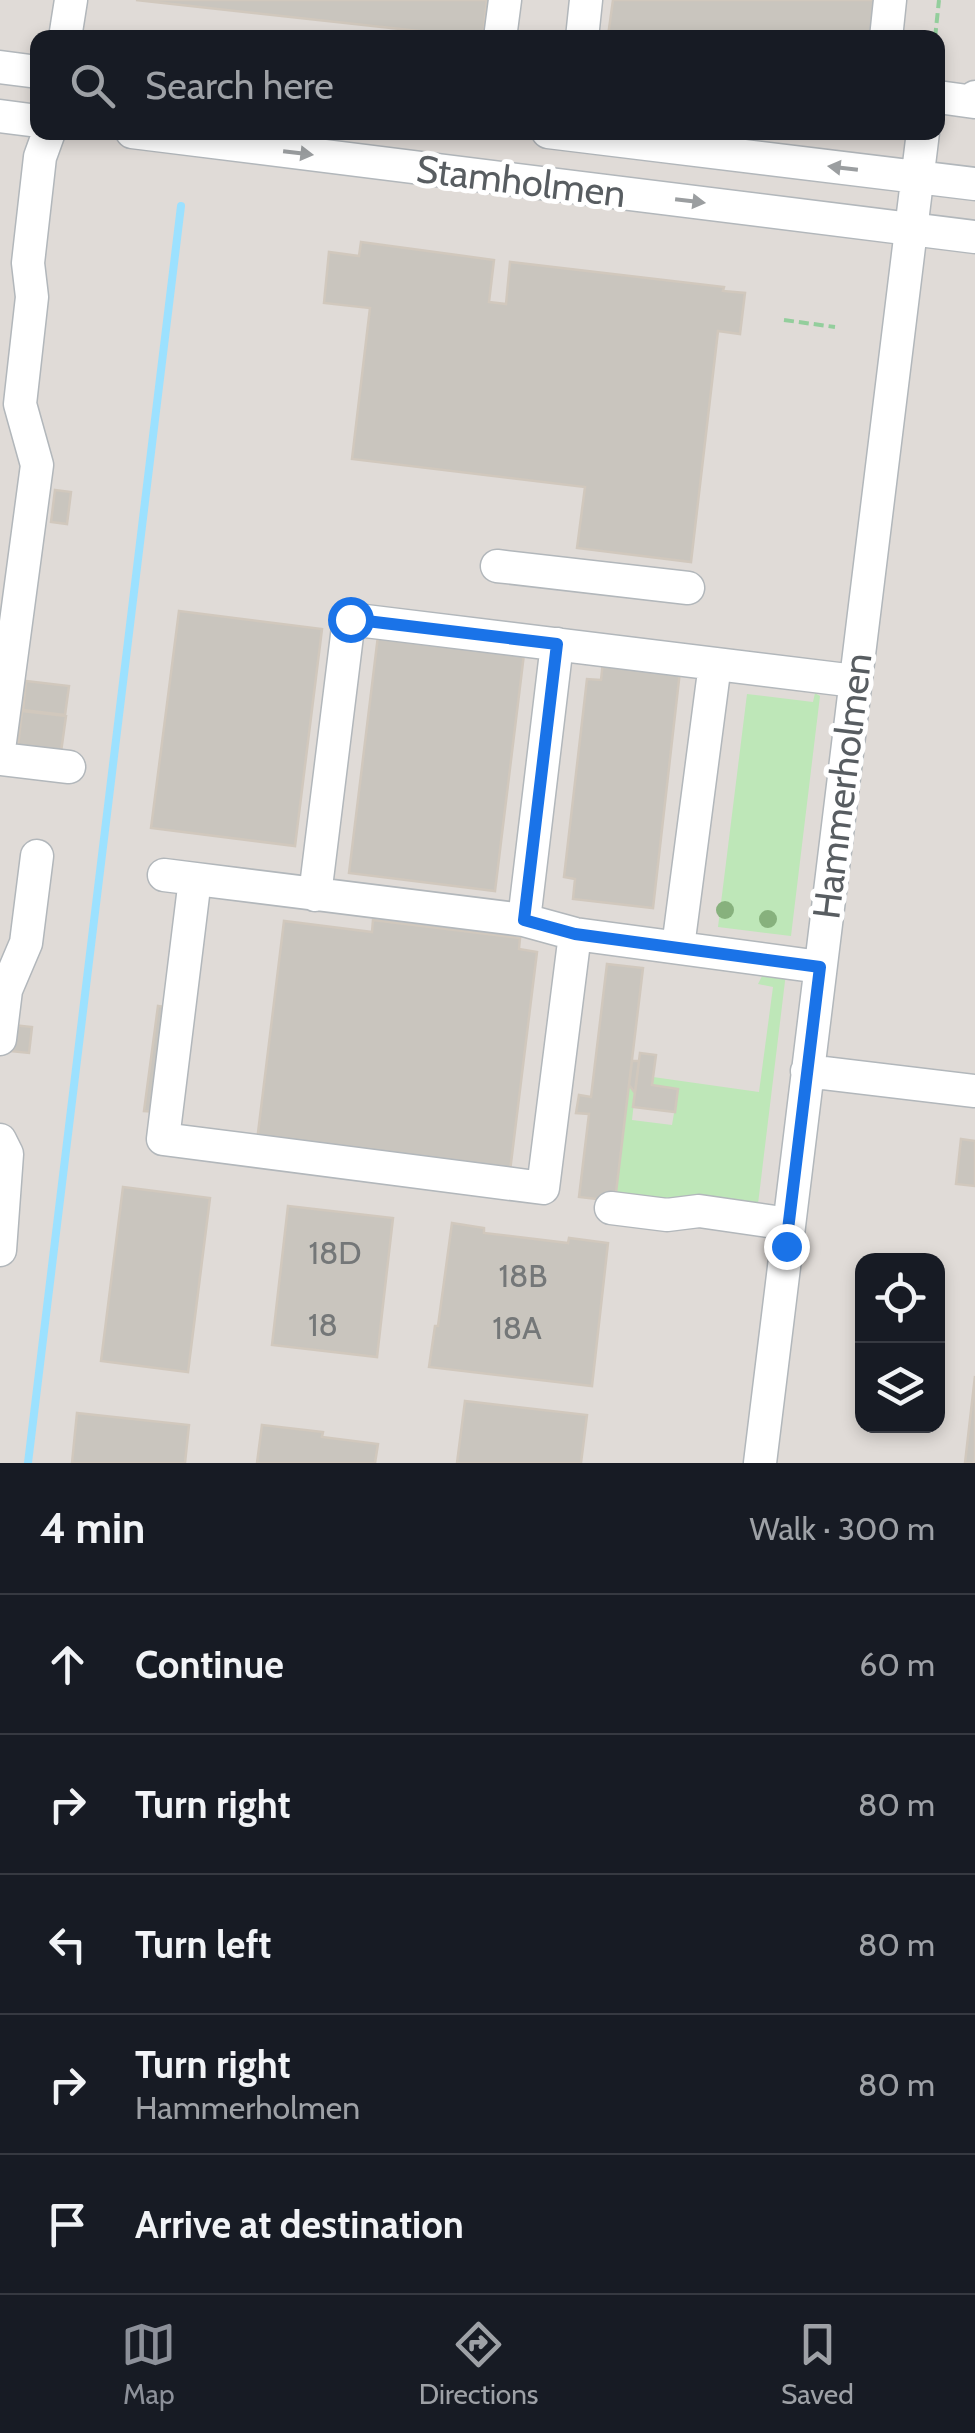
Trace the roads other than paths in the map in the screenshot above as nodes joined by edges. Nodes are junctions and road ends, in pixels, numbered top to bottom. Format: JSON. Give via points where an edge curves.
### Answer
{"nodes":[{"id":1,"x":68,"y":0,"type":"edge"},
{"id":2,"x":504,"y":0,"type":"edge"},
{"id":3,"x":586,"y":0,"type":"edge"},
{"id":4,"x":890,"y":0,"type":"edge"},
{"id":5,"x":66,"y":30,"type":"edge"},
{"id":6,"x":501,"y":30,"type":"edge"},
{"id":7,"x":583,"y":30,"type":"edge"},
{"id":8,"x":887,"y":30,"type":"edge"},
{"id":9,"x":0,"y":67,"type":"edge"},
{"id":10,"x":30,"y":71,"type":"edge"},
{"id":11,"x":975,"y":97,"type":"edge"},
{"id":12,"x":945,"y":98,"type":"edge"},
{"id":13,"x":0,"y":116,"type":"edge"},
{"id":14,"x":30,"y":120,"type":"edge"},
{"id":15,"x":48,"y":140,"type":"edge"},
{"id":16,"x":197,"y":140,"type":"edge"},
{"id":17,"x":619,"y":140,"type":"edge"},
{"id":18,"x":922,"y":140,"type":"edge"},
{"id":19,"x":916,"y":177,"type":"junction"},
{"id":20,"x":975,"y":184,"type":"edge"},
{"id":21,"x":910,"y":228,"type":"junction"},
{"id":22,"x":975,"y":237,"type":"edge"},
{"id":23,"x":10,"y":395,"type":"edge"},
{"id":24,"x":497,"y":566,"type":"dead end"},
{"id":25,"x":688,"y":588,"type":"dead end"},
{"id":26,"x":557,"y":644,"type":"junction"},
{"id":27,"x":714,"y":664,"type":"junction"},
{"id":28,"x":855,"y":681,"type":"junction"},
{"id":29,"x":0,"y":742,"type":"edge"},
{"id":30,"x":0,"y":758,"type":"edge"},
{"id":31,"x":69,"y":768,"type":"dead end"},
{"id":32,"x":36,"y":856,"type":"dead end"},
{"id":33,"x":315,"y":894,"type":"junction"},
{"id":34,"x":524,"y":920,"type":"junction"},
{"id":35,"x":575,"y":934,"type":"junction"},
{"id":36,"x":678,"y":947,"type":"junction"},
{"id":37,"x":820,"y":967,"type":"junction"},
{"id":38,"x":0,"y":1039,"type":"edge"},
{"id":39,"x":807,"y":1071,"type":"junction"},
{"id":40,"x":975,"y":1091,"type":"edge"},
{"id":41,"x":0,"y":1140,"type":"edge"},
{"id":42,"x":1,"y":1198,"type":"edge"},
{"id":43,"x":611,"y":1208,"type":"dead end"},
{"id":44,"x":788,"y":1224,"type":"junction"},
{"id":45,"x":0,"y":1250,"type":"edge"},
{"id":46,"x":760,"y":1463,"type":"edge"}],
"edges":[{"from":1,"to":5,"type":"street"},
{"from":2,"to":6,"type":"street"},
{"from":3,"to":7,"type":"street"},
{"from":4,"to":8,"type":"street"},
{"from":9,"to":10,"type":"street"},
{"from":11,"to":12,"type":"street"},
{"from":13,"to":14,"type":"street"},
{"from":15,"to":23,"type":"street","via":[[28,263],[32,296]]},
{"from":16,"to":21,"type":"street","name":"Stamholmen","one_way":true},
{"from":19,"to":17,"type":"street","name":"Stamholmen","one_way":true},
{"from":18,"to":19,"type":"street"},
{"from":19,"to":20,"type":"street","name":"Stamholmen"},
{"from":19,"to":21,"type":"street"},
{"from":21,"to":22,"type":"street","name":"Stamholmen"},
{"from":21,"to":28,"type":"street","name":"Hammerholmen"},
{"from":23,"to":29,"type":"street","via":[[36,465]]},
{"from":24,"to":25,"type":"street"},
{"from":26,"to":27,"type":"street"},
{"from":26,"to":33,"type":"street","via":[[350,619]]},
{"from":26,"to":34,"type":"street"},
{"from":27,"to":28,"type":"street"},
{"from":27,"to":36,"type":"street"},
{"from":28,"to":37,"type":"street","name":"Hammerholmen"},
{"from":30,"to":31,"type":"street"},
{"from":32,"to":38,"type":"street","via":[[26,943],[6,990]]},
{"from":33,"to":34,"type":"street"},
{"from":33,"to":35,"type":"street","via":[[180,877],[164,1140],[542,1188]]},
{"from":34,"to":35,"type":"street"},
{"from":35,"to":36,"type":"street"},
{"from":36,"to":37,"type":"street"},
{"from":37,"to":39,"type":"street","name":"Hammerholmen"},
{"from":39,"to":40,"type":"street"},
{"from":39,"to":44,"type":"street","name":"Hammerholmen"},
{"from":41,"to":42,"type":"street","via":[[7,1154]]},
{"from":42,"to":45,"type":"street"},
{"from":43,"to":44,"type":"street"},
{"from":44,"to":46,"type":"street","name":"Hammerholmen"}]}
